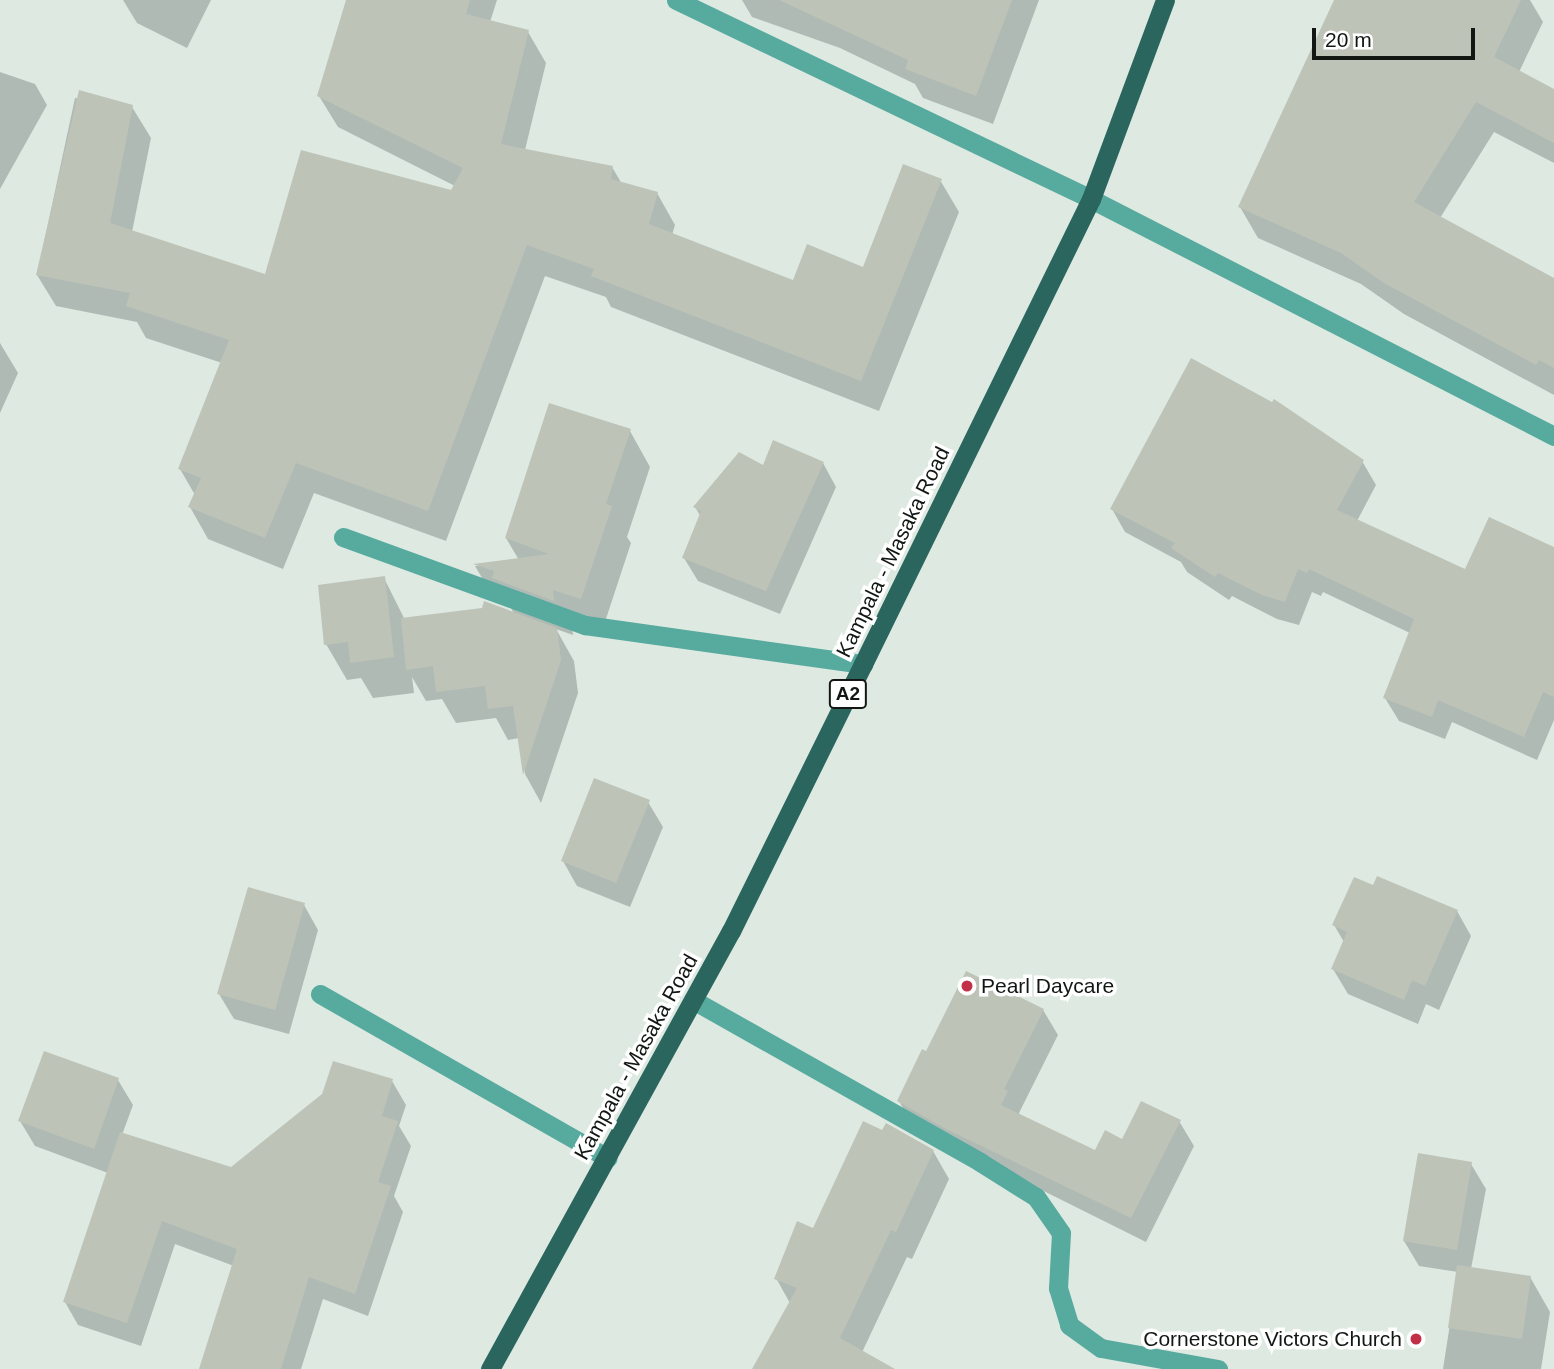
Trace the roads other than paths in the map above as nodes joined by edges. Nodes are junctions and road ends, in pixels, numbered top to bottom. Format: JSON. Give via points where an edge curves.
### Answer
{"nodes":[{"id":1,"x":676,"y":0,"type":"edge"},
{"id":2,"x":1165,"y":0,"type":"edge"},
{"id":3,"x":1091,"y":199,"type":"junction"},
{"id":4,"x":1554,"y":436,"type":"edge"},
{"id":5,"x":343,"y":537,"type":"dead end"},
{"id":6,"x":863,"y":664,"type":"junction"},
{"id":7,"x":320,"y":994,"type":"dead end"},
{"id":8,"x":693,"y":1000,"type":"junction"},
{"id":9,"x":607,"y":1158,"type":"junction"},
{"id":10,"x":490,"y":1369,"type":"edge"},
{"id":11,"x":1218,"y":1369,"type":"edge"}],
"edges":[{"from":1,"to":3,"type":"street"},
{"from":2,"to":3,"type":"main road","name":"Kampala - Masaka Road","number":"A2"},
{"from":3,"to":4,"type":"street"},
{"from":3,"to":6,"type":"main road","name":"Kampala - Masaka Road","number":"A2"},
{"from":5,"to":6,"type":"street","via":[[584,625]]},
{"from":6,"to":8,"type":"main road","name":"Kampala - Masaka Road","number":"A2"},
{"from":7,"to":9,"type":"street"},
{"from":8,"to":9,"type":"main road","name":"Kampala - Masaka Road","number":"A2"},
{"from":8,"to":11,"type":"street","via":[[1036,1197],[1061,1233],[1058,1288],[1069,1325],[1101,1348]]},
{"from":9,"to":10,"type":"main road","name":"Kampala - Masaka Road","number":"A2"}]}
